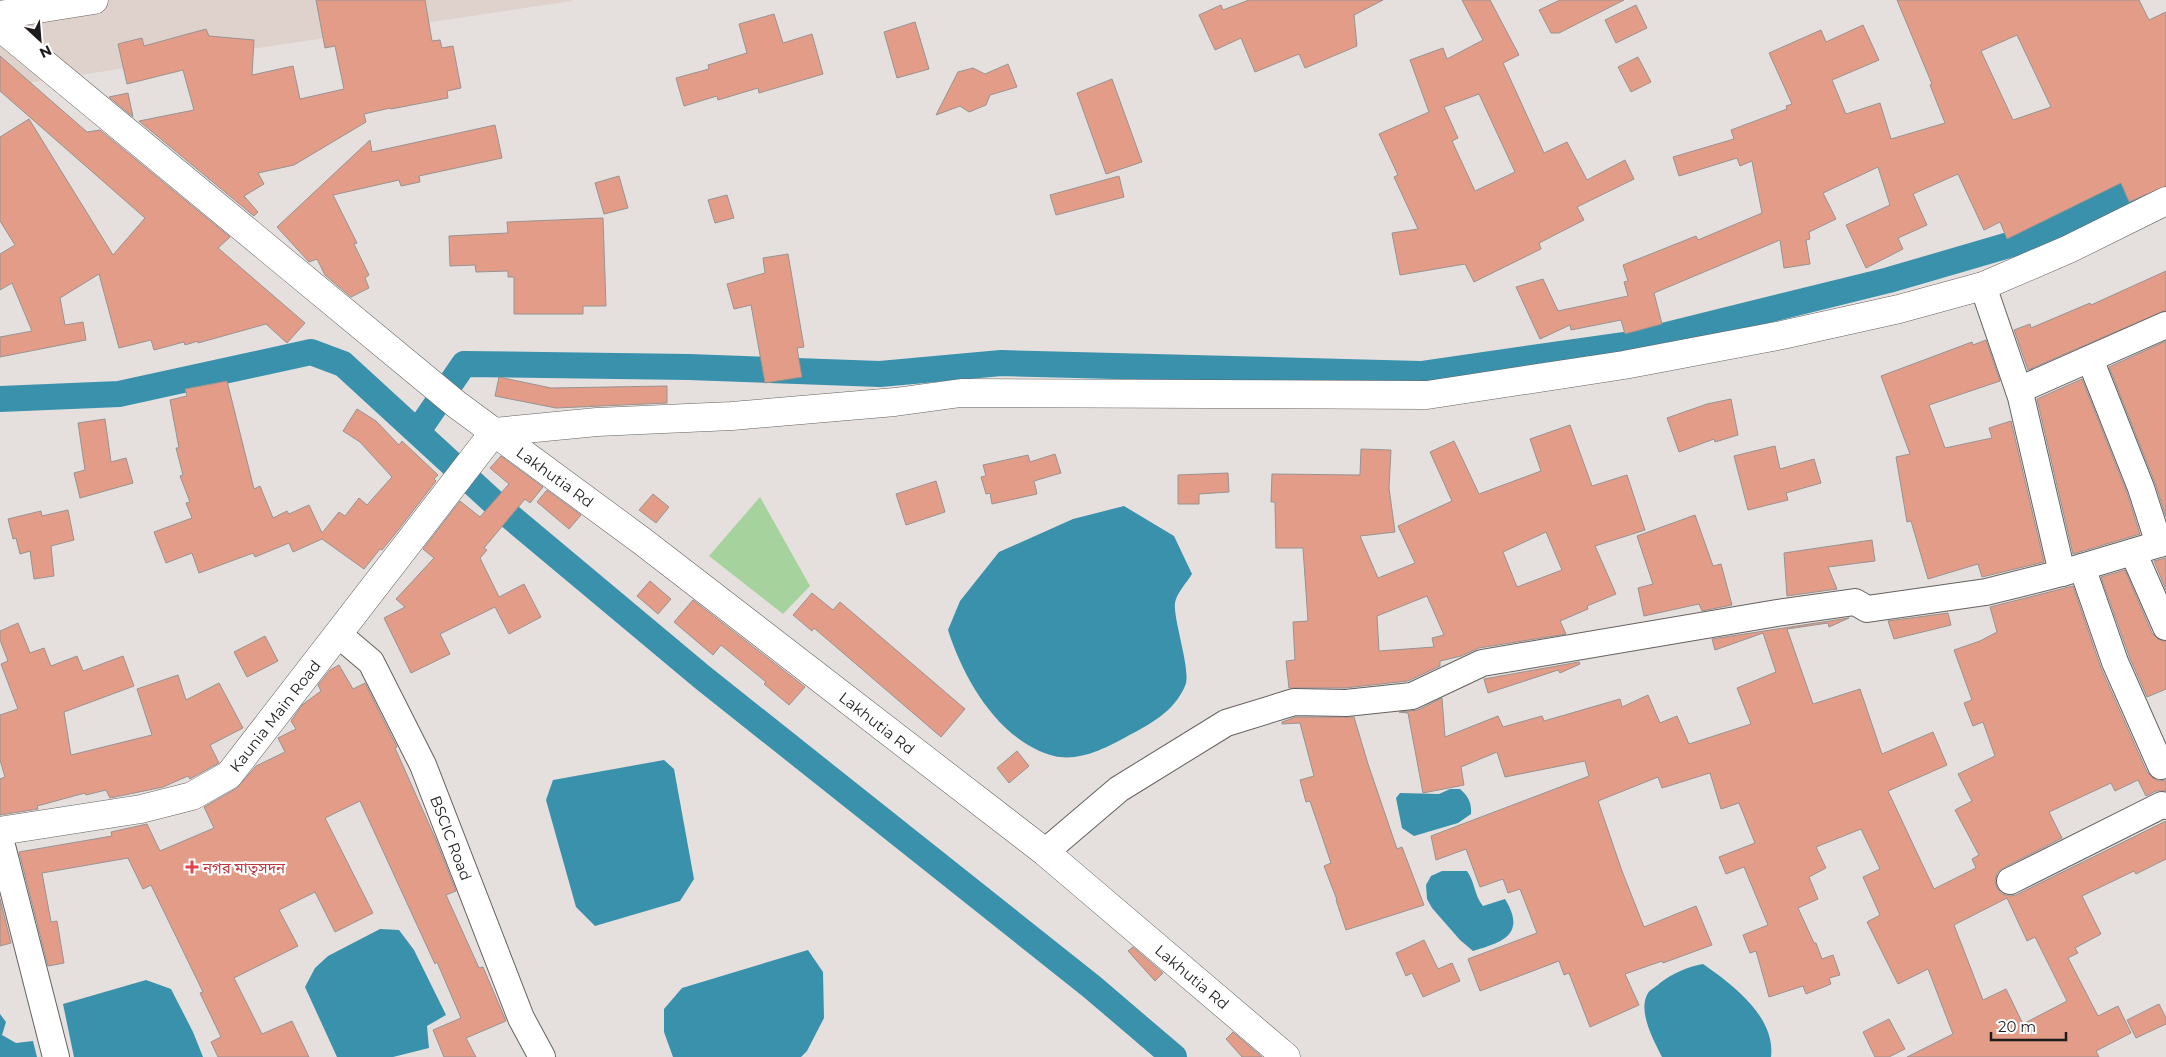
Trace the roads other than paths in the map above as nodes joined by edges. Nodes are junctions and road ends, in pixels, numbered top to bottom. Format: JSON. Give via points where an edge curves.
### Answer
{"nodes":[{"id":1,"x":94,"y":0,"type":"edge"},
{"id":2,"x":28,"y":5,"type":"edge"},
{"id":3,"x":0,"y":15,"type":"edge"},
{"id":4,"x":0,"y":27,"type":"edge"},
{"id":5,"x":2166,"y":201,"type":"edge"},
{"id":6,"x":1983,"y":286,"type":"junction"},
{"id":7,"x":2166,"y":325,"type":"edge"},
{"id":8,"x":2090,"y":359,"type":"junction"},
{"id":9,"x":2019,"y":390,"type":"junction"},
{"id":10,"x":487,"y":440,"type":"junction"},
{"id":11,"x":2162,"y":543,"type":"edge"},
{"id":12,"x":2133,"y":552,"type":"junction"},
{"id":13,"x":2072,"y":570,"type":"junction"},
{"id":14,"x":2166,"y":627,"type":"edge"},
{"id":15,"x":338,"y":634,"type":"junction"},
{"id":16,"x":2160,"y":766,"type":"dead end"},
{"id":17,"x":2166,"y":806,"type":"edge"},
{"id":18,"x":0,"y":831,"type":"edge"},
{"id":19,"x":0,"y":838,"type":"edge"},
{"id":20,"x":1045,"y":852,"type":"junction"},
{"id":21,"x":2010,"y":881,"type":"dead end"},
{"id":22,"x":56,"y":1057,"type":"edge"},
{"id":23,"x":542,"y":1057,"type":"edge"},
{"id":24,"x":1286,"y":1057,"type":"edge"}],
"edges":[{"from":1,"to":2,"type":"street"},
{"from":2,"to":3,"type":"street"},
{"from":4,"to":10,"type":"street","name":"Lakhutia Rd","via":[[427,379],[456,404]]},
{"from":5,"to":6,"type":"street","via":[[2069,249]]},
{"from":6,"to":9,"type":"street"},
{"from":6,"to":10,"type":"street","via":[[1916,305],[1773,336],[1624,365],[1427,395],[961,393],[741,415],[597,422]]},
{"from":7,"to":8,"type":"street"},
{"from":8,"to":9,"type":"street"},
{"from":8,"to":11,"type":"street"},
{"from":9,"to":13,"type":"street"},
{"from":10,"to":15,"type":"street","name":"Kaunia Main Road"},
{"from":10,"to":20,"type":"street","name":"Lakhutia Rd","via":[[642,541]]},
{"from":11,"to":12,"type":"street"},
{"from":12,"to":13,"type":"street"},
{"from":12,"to":14,"type":"street"},
{"from":13,"to":16,"type":"street"},
{"from":13,"to":20,"type":"street","via":[[1986,592],[1867,609],[1855,602],[1482,663],[1412,696],[1346,703],[1294,702],[1226,723],[1119,789]]},
{"from":15,"to":18,"type":"street","name":"Kaunia Main Road","via":[[229,776],[192,796],[140,809]]},
{"from":15,"to":23,"type":"street","name":"BSCIC Road","via":[[371,662],[423,765],[521,1018]]},
{"from":17,"to":21,"type":"street","via":[[2162,805]]},
{"from":19,"to":22,"type":"street"},
{"from":20,"to":24,"type":"street","name":"Lakhutia Rd"}]}
